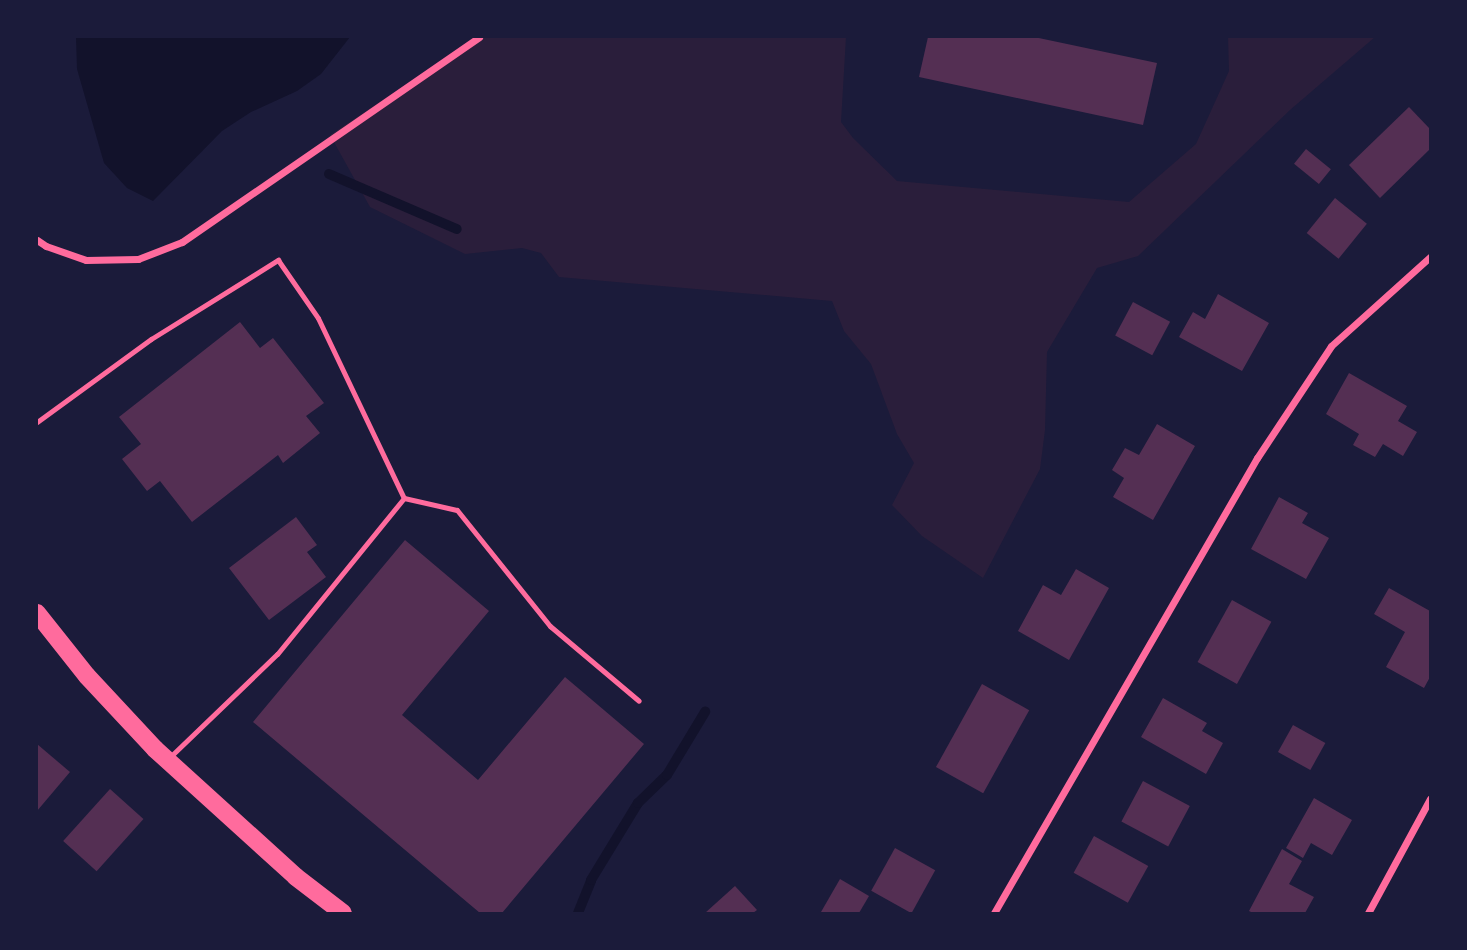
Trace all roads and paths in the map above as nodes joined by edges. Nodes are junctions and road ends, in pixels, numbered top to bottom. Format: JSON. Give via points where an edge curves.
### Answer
{"nodes":[{"id":1,"x":479,"y":37,"type":"edge"},
{"id":2,"x":37,"y":240,"type":"edge"},
{"id":3,"x":1430,"y":257,"type":"edge"},
{"id":4,"x":37,"y":422,"type":"edge"},
{"id":5,"x":404,"y":498,"type":"junction"},
{"id":6,"x":37,"y":612,"type":"edge"},
{"id":7,"x":639,"y":701,"type":"dead end"},
{"id":8,"x":167,"y":760,"type":"junction"},
{"id":9,"x":1430,"y":799,"type":"edge"},
{"id":10,"x":343,"y":913,"type":"edge"},
{"id":11,"x":994,"y":913,"type":"edge"},
{"id":12,"x":1368,"y":913,"type":"edge"}],
"edges":[{"from":1,"to":2,"type":"street","via":[[182,242],[138,259],[86,260]]},
{"from":3,"to":11,"type":"street","via":[[1331,346],[1257,458]]},
{"from":4,"to":5,"type":"lane","via":[[151,339],[278,260],[318,318]]},
{"from":5,"to":7,"type":"lane","via":[[457,510],[550,626]]},
{"from":5,"to":8,"type":"lane","via":[[277,654]]},
{"from":6,"to":8,"type":"main road","via":[[87,676]]},
{"from":8,"to":10,"type":"main road","via":[[296,877]]},
{"from":9,"to":12,"type":"street"}]}
